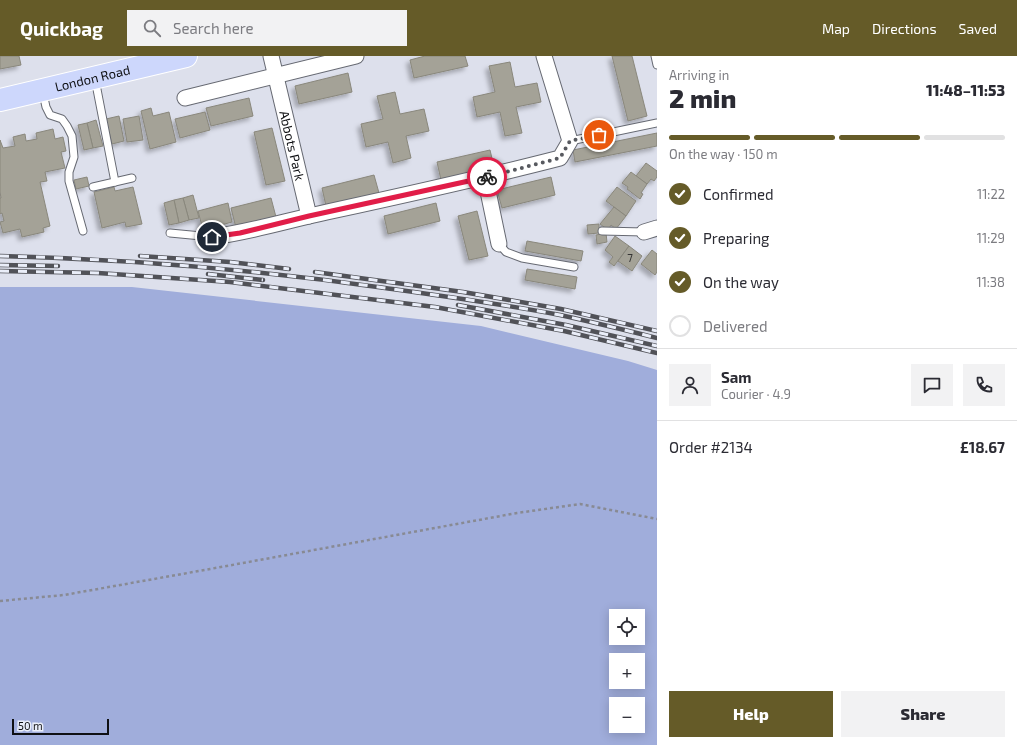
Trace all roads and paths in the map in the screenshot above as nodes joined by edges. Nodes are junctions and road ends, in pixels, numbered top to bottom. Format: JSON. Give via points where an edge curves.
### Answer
{"nodes":[{"id":1,"x":186,"y":56,"type":"edge"},
{"id":2,"x":271,"y":56,"type":"edge"},
{"id":3,"x":356,"y":56,"type":"edge"},
{"id":4,"x":544,"y":56,"type":"edge"},
{"id":5,"x":655,"y":56,"type":"edge"},
{"id":6,"x":657,"y":65,"type":"edge"},
{"id":7,"x":276,"y":76,"type":"junction"},
{"id":8,"x":94,"y":77,"type":"junction"},
{"id":9,"x":43,"y":90,"type":"junction"},
{"id":10,"x":185,"y":98,"type":"dead end"},
{"id":11,"x":0,"y":100,"type":"edge"},
{"id":12,"x":657,"y":123,"type":"edge"},
{"id":13,"x":570,"y":141,"type":"junction"},
{"id":14,"x":485,"y":177,"type":"junction"},
{"id":15,"x":132,"y":178,"type":"dead end"},
{"id":16,"x":115,"y":182,"type":"junction"},
{"id":17,"x":93,"y":187,"type":"dead end"},
{"id":18,"x":309,"y":216,"type":"junction"},
{"id":19,"x":650,"y":230,"type":"edge"},
{"id":20,"x":83,"y":231,"type":"dead end"},
{"id":21,"x":602,"y":231,"type":"dead end"},
{"id":22,"x":170,"y":233,"type":"dead end"},
{"id":23,"x":212,"y":237,"type":"joint"},
{"id":24,"x":499,"y":244,"type":"joint"},
{"id":25,"x":574,"y":267,"type":"dead end"},
{"id":26,"x":657,"y":519,"type":"edge"},
{"id":27,"x":0,"y":601,"type":"edge"}],
"edges":[{"from":1,"to":8,"type":"main road","name":"London Road"},
{"from":2,"to":7,"type":"street","name":"Abbots Park"},
{"from":3,"to":7,"type":"street"},
{"from":4,"to":13,"type":"street"},
{"from":5,"to":6,"type":"lane"},
{"from":7,"to":10,"type":"street"},
{"from":7,"to":18,"type":"street","name":"Abbots Park"},
{"from":8,"to":9,"type":"main road","name":"London Road"},
{"from":8,"to":16,"type":"lane"},
{"from":9,"to":11,"type":"main road","name":"London Road"},
{"from":9,"to":20,"type":"lane","via":[[50,115],[62,120],[72,136],[74,157],[69,172],[70,181]]},
{"from":12,"to":13,"type":"lane"},
{"from":13,"to":14,"type":"street","via":[[560,158]]},
{"from":14,"to":18,"type":"street"},
{"from":14,"to":24,"type":"street"},
{"from":15,"to":16,"type":"lane"},
{"from":16,"to":17,"type":"lane"},
{"from":18,"to":23,"type":"street","via":[[240,233]]},
{"from":19,"to":21,"type":"lane"},
{"from":22,"to":23,"type":"lane"},
{"from":24,"to":25,"type":"lane","via":[[506,252],[522,258]]},
{"from":26,"to":27,"type":"path","via":[[580,504],[64,594]]}]}
